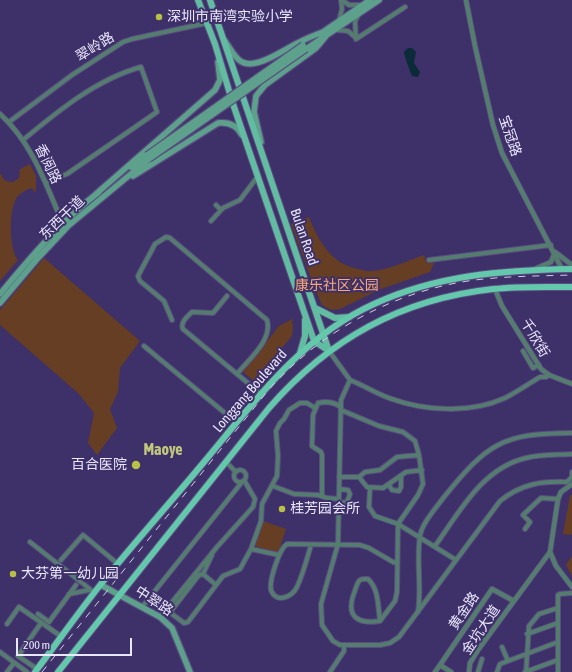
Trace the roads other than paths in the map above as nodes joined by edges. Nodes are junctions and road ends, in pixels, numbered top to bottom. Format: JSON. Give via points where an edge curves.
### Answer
{"nodes":[{"id":1,"x":198,"y":0,"type":"edge"},
{"id":2,"x":210,"y":0,"type":"edge"},
{"id":3,"x":342,"y":0,"type":"edge"},
{"id":4,"x":370,"y":0,"type":"edge"},
{"id":5,"x":379,"y":0,"type":"edge"},
{"id":6,"x":466,"y":0,"type":"edge"},
{"id":7,"x":363,"y":5,"type":"junction"},
{"id":8,"x":405,"y":7,"type":"dead end"},
{"id":9,"x":361,"y":12,"type":"junction"},
{"id":10,"x":339,"y":21,"type":"junction"},
{"id":11,"x":207,"y":23,"type":"junction"},
{"id":12,"x":335,"y":30,"type":"junction"},
{"id":13,"x":324,"y":34,"type":"junction"},
{"id":14,"x":224,"y":39,"type":"junction"},
{"id":15,"x":356,"y":39,"type":"junction"},
{"id":16,"x":215,"y":44,"type":"junction"},
{"id":17,"x":0,"y":114,"type":"edge"},
{"id":18,"x":9,"y":122,"type":"junction"},
{"id":19,"x":23,"y":140,"type":"junction"},
{"id":20,"x":264,"y":156,"type":"junction"},
{"id":21,"x":252,"y":159,"type":"junction"},
{"id":22,"x":258,"y":176,"type":"junction"},
{"id":23,"x":46,"y":182,"type":"junction"},
{"id":24,"x":98,"y":196,"type":"junction"},
{"id":25,"x":216,"y":205,"type":"dead end"},
{"id":26,"x":221,"y":210,"type":"junction"},
{"id":27,"x":211,"y":221,"type":"dead end"},
{"id":28,"x":64,"y":227,"type":"junction"},
{"id":29,"x":551,"y":244,"type":"junction"},
{"id":30,"x":295,"y":250,"type":"junction"},
{"id":31,"x":555,"y":252,"type":"junction"},
{"id":32,"x":284,"y":254,"type":"junction"},
{"id":33,"x":429,"y":260,"type":"dead end"},
{"id":34,"x":572,"y":265,"type":"edge"},
{"id":35,"x":572,"y":268,"type":"edge"},
{"id":36,"x":562,"y":269,"type":"junction"},
{"id":37,"x":530,"y":270,"type":"junction"},
{"id":38,"x":572,"y":287,"type":"edge"},
{"id":39,"x":495,"y":289,"type":"junction"},
{"id":40,"x":0,"y":294,"type":"edge"},
{"id":41,"x":227,"y":296,"type":"dead end"},
{"id":42,"x":0,"y":303,"type":"edge"},
{"id":43,"x":315,"y":308,"type":"junction"},
{"id":44,"x":305,"y":314,"type":"junction"},
{"id":45,"x":351,"y":317,"type":"junction"},
{"id":46,"x":172,"y":320,"type":"dead end"},
{"id":47,"x":324,"y":333,"type":"junction"},
{"id":48,"x":314,"y":341,"type":"junction"},
{"id":49,"x":144,"y":346,"type":"dead end"},
{"id":50,"x":329,"y":351,"type":"junction"},
{"id":51,"x":523,"y":351,"type":"dead end"},
{"id":52,"x":300,"y":353,"type":"junction"},
{"id":53,"x":539,"y":365,"type":"junction"},
{"id":54,"x":237,"y":374,"type":"junction"},
{"id":55,"x":549,"y":375,"type":"junction"},
{"id":56,"x":350,"y":380,"type":"junction"},
{"id":57,"x":572,"y":384,"type":"edge"},
{"id":58,"x":260,"y":394,"type":"junction"},
{"id":59,"x":315,"y":408,"type":"junction"},
{"id":60,"x":341,"y":408,"type":"junction"},
{"id":61,"x":237,"y":422,"type":"junction"},
{"id":62,"x":572,"y":433,"type":"edge"},
{"id":63,"x":572,"y":454,"type":"edge"},
{"id":64,"x":419,"y":455,"type":"junction"},
{"id":65,"x":227,"y":463,"type":"junction"},
{"id":66,"x":422,"y":470,"type":"junction"},
{"id":67,"x":236,"y":472,"type":"junction"},
{"id":68,"x":572,"y":472,"type":"edge"},
{"id":69,"x":339,"y":476,"type":"junction"},
{"id":70,"x":401,"y":476,"type":"junction"},
{"id":71,"x":359,"y":477,"type":"junction"},
{"id":72,"x":243,"y":481,"type":"junction"},
{"id":73,"x":572,"y":484,"type":"edge"},
{"id":74,"x":389,"y":485,"type":"junction"},
{"id":75,"x":273,"y":486,"type":"junction"},
{"id":76,"x":370,"y":488,"type":"junction"},
{"id":77,"x":339,"y":489,"type":"junction"},
{"id":78,"x":322,"y":496,"type":"junction"},
{"id":79,"x":558,"y":499,"type":"junction"},
{"id":80,"x":339,"y":501,"type":"junction"},
{"id":81,"x":398,"y":524,"type":"junction"},
{"id":82,"x":525,"y":529,"type":"dead end"},
{"id":83,"x":420,"y":536,"type":"junction"},
{"id":84,"x":30,"y":542,"type":"dead end"},
{"id":85,"x":338,"y":544,"type":"junction"},
{"id":86,"x":311,"y":545,"type":"junction"},
{"id":87,"x":435,"y":546,"type":"junction"},
{"id":88,"x":251,"y":549,"type":"junction"},
{"id":89,"x":215,"y":550,"type":"junction"},
{"id":90,"x":550,"y":552,"type":"junction"},
{"id":91,"x":279,"y":555,"type":"junction"},
{"id":92,"x":61,"y":560,"type":"dead end"},
{"id":93,"x":456,"y":560,"type":"junction"},
{"id":94,"x":397,"y":563,"type":"junction"},
{"id":95,"x":118,"y":564,"type":"junction"},
{"id":96,"x":203,"y":574,"type":"junction"},
{"id":97,"x":76,"y":584,"type":"dead end"},
{"id":98,"x":101,"y":584,"type":"junction"},
{"id":99,"x":216,"y":585,"type":"junction"},
{"id":100,"x":572,"y":587,"type":"edge"},
{"id":101,"x":92,"y":591,"type":"junction"},
{"id":102,"x":572,"y":593,"type":"edge"},
{"id":103,"x":69,"y":594,"type":"junction"},
{"id":104,"x":120,"y":594,"type":"junction"},
{"id":105,"x":514,"y":601,"type":"junction"},
{"id":106,"x":142,"y":607,"type":"junction"},
{"id":107,"x":558,"y":608,"type":"junction"},
{"id":108,"x":418,"y":612,"type":"junction"},
{"id":109,"x":38,"y":614,"type":"dead end"},
{"id":110,"x":160,"y":617,"type":"junction"},
{"id":111,"x":380,"y":621,"type":"junction"},
{"id":112,"x":41,"y":623,"type":"junction"},
{"id":113,"x":558,"y":623,"type":"junction"},
{"id":114,"x":7,"y":624,"type":"dead end"},
{"id":115,"x":528,"y":634,"type":"junction"},
{"id":116,"x":62,"y":637,"type":"junction"},
{"id":117,"x":558,"y":642,"type":"junction"},
{"id":118,"x":344,"y":646,"type":"junction"},
{"id":119,"x":502,"y":647,"type":"dead end"},
{"id":120,"x":0,"y":652,"type":"edge"},
{"id":121,"x":527,"y":654,"type":"junction"},
{"id":122,"x":482,"y":659,"type":"dead end"},
{"id":123,"x":558,"y":660,"type":"junction"},
{"id":124,"x":508,"y":661,"type":"junction"},
{"id":125,"x":14,"y":663,"type":"junction"},
{"id":126,"x":440,"y":665,"type":"junction"},
{"id":127,"x":36,"y":671,"type":"edge"},
{"id":128,"x":7,"y":672,"type":"edge"},
{"id":129,"x":27,"y":672,"type":"edge"},
{"id":130,"x":58,"y":672,"type":"edge"},
{"id":131,"x":190,"y":672,"type":"edge"},
{"id":132,"x":330,"y":672,"type":"edge"},
{"id":133,"x":435,"y":672,"type":"edge"},
{"id":134,"x":451,"y":672,"type":"edge"},
{"id":135,"x":469,"y":672,"type":"edge"},
{"id":136,"x":478,"y":672,"type":"edge"},
{"id":137,"x":497,"y":672,"type":"edge"},
{"id":138,"x":526,"y":672,"type":"edge"},
{"id":139,"x":558,"y":672,"type":"edge"}],
"edges":[{"from":1,"to":11,"type":"main road","name":"Bulan Road"},
{"from":2,"to":14,"type":"main road","name":"Bulan Road"},
{"from":3,"to":7,"type":"street","via":[[354,6]]},
{"from":3,"to":10,"type":"street"},
{"from":4,"to":7,"type":"main road"},
{"from":5,"to":9,"type":"main road"},
{"from":6,"to":29,"type":"street","name":"宝冠路","via":[[493,125],[502,153]]},
{"from":7,"to":10,"type":"main road"},
{"from":8,"to":15,"type":"street"},
{"from":9,"to":12,"type":"main road"},
{"from":9,"to":15,"type":"street","via":[[355,21]]},
{"from":10,"to":13,"type":"main road"},
{"from":11,"to":16,"type":"main road","name":"Bulan Road"},
{"from":11,"to":18,"type":"street","name":"翠岭路","via":[[123,42],[72,75]]},
{"from":12,"to":13,"type":"main road"},
{"from":12,"to":15,"type":"street","via":[[348,31]]},
{"from":13,"to":14,"type":"main road","via":[[300,41],[262,62],[250,64],[237,59]]},
{"from":13,"to":20,"type":"main road","via":[[316,48],[265,85],[256,96],[254,112]]},
{"from":13,"to":24,"type":"main road","name":"东西干道","bridge":true,"via":[[148,157]]},
{"from":14,"to":20,"type":"main road","name":"Bulan Road"},
{"from":16,"to":21,"type":"main road","name":"Bulan Road"},
{"from":16,"to":24,"type":"main road","via":[[220,80],[215,90]]},
{"from":17,"to":18,"type":"street","name":"香阅路"},
{"from":18,"to":19,"type":"street","name":"香阅路"},
{"from":19,"to":23,"type":"street","name":"香阅路"},
{"from":19,"to":23,"type":"street","via":[[68,105],[110,78],[141,67],[158,112],[67,174]]},
{"from":20,"to":30,"type":"main road","name":"Bulan Road"},
{"from":21,"to":22,"type":"main road","name":"Bulan Road"},
{"from":21,"to":24,"type":"main road","via":[[238,128],[228,123],[218,124]]},
{"from":22,"to":26,"type":"street","via":[[240,200]]},
{"from":22,"to":32,"type":"main road","name":"Bulan Road"},
{"from":23,"to":28,"type":"street","name":"香阅路"},
{"from":24,"to":28,"type":"main road","name":"东西干道"},
{"from":25,"to":26,"type":"street"},
{"from":26,"to":27,"type":"street"},
{"from":28,"to":40,"type":"main road","name":"东西干道"},
{"from":28,"to":42,"type":"main road","name":"东西干道"},
{"from":29,"to":31,"type":"street","name":"宝冠路"},
{"from":29,"to":33,"type":"street"},
{"from":30,"to":32,"type":"main road"},
{"from":30,"to":43,"type":"main road","name":"Bulan Road"},
{"from":31,"to":34,"type":"street"},
{"from":31,"to":36,"type":"street","name":"宝冠路"},
{"from":31,"to":37,"type":"street","via":[[548,265]]},
{"from":32,"to":44,"type":"main road","name":"Bulan Road"},
{"from":35,"to":36,"type":"highway","name":"Longgang Boulevard"},
{"from":36,"to":37,"type":"highway","name":"Longgang Boulevard"},
{"from":37,"to":45,"type":"highway","name":"Longgang Boulevard","via":[[465,276],[433,283],[374,304]]},
{"from":38,"to":39,"type":"highway","name":"Longgang Boulevard"},
{"from":39,"to":50,"type":"highway","name":"Longgang Boulevard","via":[[439,299],[410,308],[358,332]]},
{"from":39,"to":53,"type":"street","name":"千欣街","via":[[502,306]]},
{"from":41,"to":54,"type":"street","via":[[214,313],[192,312],[182,322],[182,326]]},
{"from":43,"to":45,"type":"main road","via":[[335,318]]},
{"from":43,"to":47,"type":"main road","name":"Bulan Road"},
{"from":44,"to":48,"type":"main road","name":"Bulan Road"},
{"from":44,"to":52,"type":"main road","via":[[305,336]]},
{"from":45,"to":47,"type":"highway","name":"Longgang Boulevard"},
{"from":46,"to":54,"type":"street","via":[[164,301],[140,281],[138,276],[155,244],[166,237],[267,320],[268,330],[262,342]]},
{"from":47,"to":48,"type":"highway","name":"Longgang Boulevard"},
{"from":47,"to":50,"type":"main road","name":"Bulan Road"},
{"from":48,"to":50,"type":"main road"},
{"from":48,"to":52,"type":"highway","name":"Longgang Boulevard"},
{"from":49,"to":61,"type":"street"},
{"from":50,"to":56,"type":"street"},
{"from":50,"to":65,"type":"highway","name":"Longgang Boulevard","via":[[289,385]]},
{"from":51,"to":53,"type":"street","via":[[533,368]]},
{"from":52,"to":58,"type":"highway","name":"Longgang Boulevard"},
{"from":53,"to":55,"type":"street","name":"千欣街"},
{"from":54,"to":58,"type":"street"},
{"from":55,"to":56,"type":"street","via":[[540,377],[504,398],[447,409],[402,403]]},
{"from":55,"to":57,"type":"street","name":"千欣街"},
{"from":56,"to":60,"type":"street","via":[[341,400]]},
{"from":58,"to":61,"type":"highway","name":"Longgang Boulevard"},
{"from":59,"to":60,"type":"street","via":[[318,403],[323,402],[336,404]]},
{"from":59,"to":75,"type":"street","via":[[307,403],[300,403],[289,410],[280,423],[276,431],[278,472]]},
{"from":59,"to":78,"type":"street","via":[[312,446],[322,455]]},
{"from":60,"to":64,"type":"street","via":[[379,426],[404,432],[415,441]]},
{"from":60,"to":69,"type":"street"},
{"from":61,"to":95,"type":"highway","name":"Longgang Boulevard"},
{"from":62,"to":83,"type":"street","via":[[523,435],[480,456],[436,508]]},
{"from":63,"to":87,"type":"street","via":[[525,458],[498,469],[470,497]]},
{"from":64,"to":66,"type":"street"},
{"from":64,"to":71,"type":"street","via":[[397,457],[380,470],[365,472]]},
{"from":65,"to":67,"type":"street"},
{"from":65,"to":104,"type":"highway","name":"Longgang Boulevard"},
{"from":66,"to":70,"type":"street","via":[[411,470]]},
{"from":66,"to":81,"type":"street","via":[[423,484]]},
{"from":67,"to":72,"type":"street","via":[[235,479]]},
{"from":67,"to":72,"type":"street","via":[[244,472],[246,475]]},
{"from":68,"to":93,"type":"street","via":[[572,477],[567,482],[533,483],[510,493],[500,501]]},
{"from":69,"to":71,"type":"street"},
{"from":69,"to":77,"type":"street"},
{"from":70,"to":74,"type":"street"},
{"from":70,"to":74,"type":"street","via":[[401,487],[398,491],[392,490]]},
{"from":71,"to":76,"type":"street","via":[[365,486]]},
{"from":72,"to":89,"type":"street","via":[[255,502]]},
{"from":72,"to":106,"type":"street"},
{"from":73,"to":79,"type":"street","via":[[561,492]]},
{"from":74,"to":76,"type":"street","via":[[383,488]]},
{"from":75,"to":78,"type":"street","via":[[294,494]]},
{"from":75,"to":88,"type":"street","via":[[262,504],[260,521]]},
{"from":76,"to":81,"type":"street","via":[[371,512],[381,519]]},
{"from":77,"to":80,"type":"street"},
{"from":77,"to":80,"type":"street","via":[[348,490],[350,494],[347,502]]},
{"from":78,"to":80,"type":"street"},
{"from":79,"to":82,"type":"street","via":[[541,498],[524,515],[530,522]]},
{"from":79,"to":90,"type":"street"},
{"from":80,"to":85,"type":"street"},
{"from":81,"to":83,"type":"street"},
{"from":81,"to":94,"type":"street"},
{"from":83,"to":87,"type":"street"},
{"from":83,"to":108,"type":"street"},
{"from":84,"to":101,"type":"street"},
{"from":85,"to":86,"type":"street"},
{"from":85,"to":94,"type":"street","via":[[365,546]]},
{"from":85,"to":118,"type":"street","via":[[320,616],[326,634],[333,642]]},
{"from":86,"to":91,"type":"street","via":[[287,544]]},
{"from":86,"to":91,"type":"street","via":[[297,587],[285,598],[272,592],[270,584]]},
{"from":87,"to":93,"type":"street"},
{"from":88,"to":91,"type":"street"},
{"from":88,"to":99,"type":"street","via":[[240,569],[223,576]]},
{"from":89,"to":96,"type":"street"},
{"from":89,"to":110,"type":"street"},
{"from":90,"to":100,"type":"street","via":[[556,566]]},
{"from":90,"to":105,"type":"street","name":"金坑大道"},
{"from":92,"to":95,"type":"street","via":[[83,535]]},
{"from":93,"to":108,"type":"street"},
{"from":94,"to":111,"type":"street","via":[[395,601]]},
{"from":95,"to":98,"type":"highway","name":"Longgang Boulevard"},
{"from":96,"to":99,"type":"street"},
{"from":96,"to":99,"type":"street","via":[[199,575],[172,609],[172,614],[186,623]]},
{"from":97,"to":103,"type":"street"},
{"from":98,"to":101,"type":"highway","name":"Longgang Boulevard"},
{"from":98,"to":104,"type":"main road","name":"中翠路"},
{"from":101,"to":103,"type":"street"},
{"from":101,"to":116,"type":"highway","name":"Longgang Boulevard"},
{"from":102,"to":107,"type":"street","via":[[560,594]]},
{"from":103,"to":109,"type":"street","via":[[49,622]]},
{"from":104,"to":106,"type":"main road","name":"中翠路"},
{"from":104,"to":130,"type":"highway","name":"Longgang Boulevard"},
{"from":105,"to":126,"type":"street","name":"黄金路","via":[[492,589]]},
{"from":105,"to":135,"type":"street","name":"金坑大道","via":[[478,650],[470,664]]},
{"from":106,"to":110,"type":"main road","name":"中翠路"},
{"from":107,"to":113,"type":"street"},
{"from":107,"to":115,"type":"street","via":[[539,614],[528,626]]},
{"from":108,"to":118,"type":"street","via":[[399,637],[390,643],[380,646]]},
{"from":110,"to":131,"type":"main road","name":"中翠路","via":[[178,638]]},
{"from":111,"to":111,"type":"street","via":[[376,592],[368,579],[362,579],[358,582],[351,604],[352,612],[359,620]]},
{"from":112,"to":114,"type":"street","via":[[19,607]]},
{"from":112,"to":116,"type":"street"},
{"from":112,"to":127,"type":"street","via":[[18,656]]},
{"from":113,"to":115,"type":"street"},
{"from":113,"to":117,"type":"street"},
{"from":115,"to":121,"type":"street"},
{"from":116,"to":127,"type":"highway","name":"Longgang Boulevard"},
{"from":117,"to":121,"type":"street"},
{"from":117,"to":123,"type":"street"},
{"from":118,"to":132,"type":"street","via":[[344,651]]},
{"from":119,"to":124,"type":"street"},
{"from":120,"to":125,"type":"street"},
{"from":121,"to":124,"type":"street"},
{"from":121,"to":138,"type":"street"},
{"from":122,"to":136,"type":"street"},
{"from":123,"to":138,"type":"street"},
{"from":123,"to":139,"type":"street"},
{"from":124,"to":137,"type":"street","via":[[500,664]]},
{"from":125,"to":128,"type":"street"},
{"from":125,"to":129,"type":"street"},
{"from":126,"to":133,"type":"street"},
{"from":126,"to":134,"type":"street"}]}
